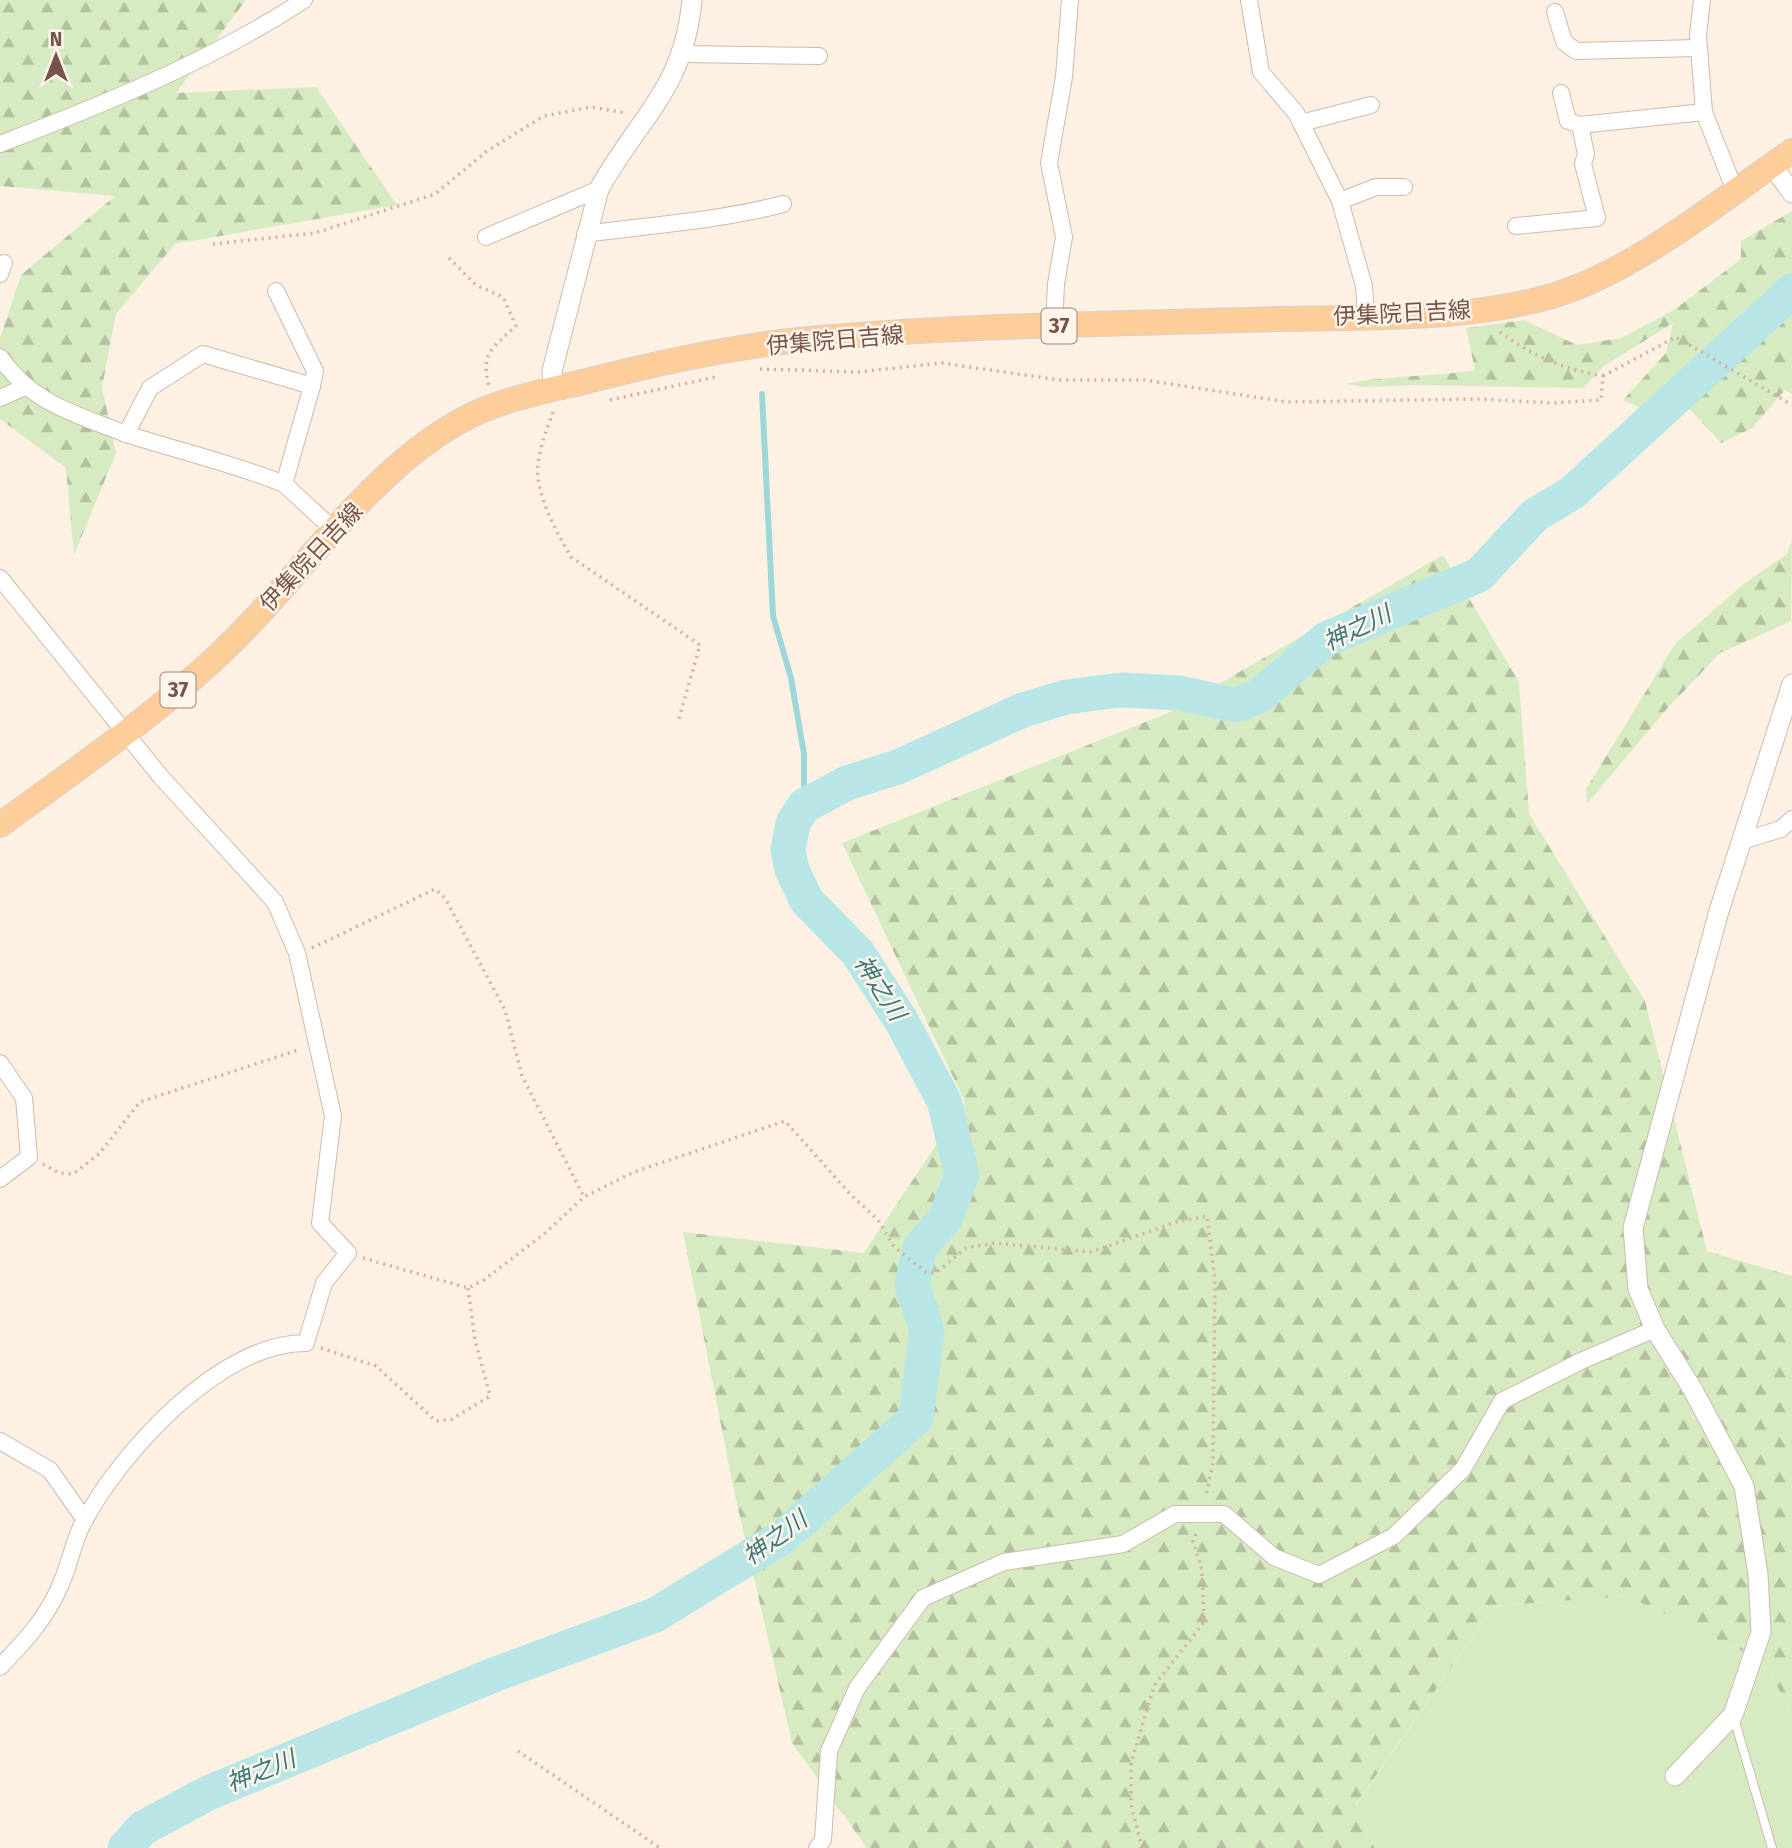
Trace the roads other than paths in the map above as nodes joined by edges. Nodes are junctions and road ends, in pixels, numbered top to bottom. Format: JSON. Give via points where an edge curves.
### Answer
{"nodes":[{"id":1,"x":304,"y":0,"type":"edge"},
{"id":2,"x":692,"y":0,"type":"edge"},
{"id":3,"x":1070,"y":0,"type":"edge"},
{"id":4,"x":1249,"y":0,"type":"edge"},
{"id":5,"x":1702,"y":0,"type":"edge"},
{"id":6,"x":1555,"y":12,"type":"dead end"},
{"id":7,"x":1699,"y":48,"type":"junction"},
{"id":8,"x":682,"y":54,"type":"junction"},
{"id":9,"x":818,"y":56,"type":"dead end"},
{"id":10,"x":1562,"y":93,"type":"dead end"},
{"id":11,"x":1371,"y":105,"type":"dead end"},
{"id":12,"x":1704,"y":112,"type":"junction"},
{"id":13,"x":1301,"y":122,"type":"junction"},
{"id":14,"x":1580,"y":125,"type":"junction"},
{"id":15,"x":0,"y":144,"type":"edge"},
{"id":16,"x":1782,"y":158,"type":"edge"},
{"id":17,"x":1404,"y":187,"type":"dead end"},
{"id":18,"x":599,"y":189,"type":"junction"},
{"id":19,"x":1734,"y":191,"type":"junction"},
{"id":20,"x":1792,"y":193,"type":"edge"},
{"id":21,"x":1340,"y":201,"type":"junction"},
{"id":22,"x":783,"y":204,"type":"dead end"},
{"id":23,"x":1516,"y":226,"type":"dead end"},
{"id":24,"x":585,"y":234,"type":"junction"},
{"id":25,"x":486,"y":237,"type":"dead end"},
{"id":26,"x":276,"y":291,"type":"dead end"},
{"id":27,"x":1366,"y":316,"type":"junction"},
{"id":28,"x":1054,"y":326,"type":"junction"},
{"id":29,"x":0,"y":357,"type":"edge"},
{"id":30,"x":312,"y":386,"type":"junction"},
{"id":31,"x":25,"y":387,"type":"junction"},
{"id":32,"x":554,"y":389,"type":"junction"},
{"id":33,"x":0,"y":398,"type":"edge"},
{"id":34,"x":126,"y":434,"type":"junction"},
{"id":35,"x":284,"y":484,"type":"junction"},
{"id":36,"x":334,"y":530,"type":"junction"},
{"id":37,"x":0,"y":578,"type":"edge"},
{"id":38,"x":1792,"y":684,"type":"edge"},
{"id":39,"x":127,"y":734,"type":"junction"},
{"id":40,"x":1792,"y":819,"type":"edge"},
{"id":41,"x":0,"y":825,"type":"edge"},
{"id":42,"x":1742,"y":841,"type":"junction"},
{"id":43,"x":0,"y":1063,"type":"edge"},
{"id":44,"x":0,"y":1178,"type":"edge"},
{"id":45,"x":1655,"y":1328,"type":"junction"},
{"id":46,"x":0,"y":1441,"type":"edge"},
{"id":47,"x":85,"y":1520,"type":"junction"},
{"id":48,"x":0,"y":1667,"type":"edge"},
{"id":49,"x":1733,"y":1715,"type":"junction"},
{"id":50,"x":1675,"y":1776,"type":"dead end"},
{"id":51,"x":817,"y":1848,"type":"edge"},
{"id":52,"x":1772,"y":1848,"type":"edge"}],
"edges":[{"from":1,"to":15,"type":"street","via":[[263,27],[122,94]]},
{"from":2,"to":8,"type":"street"},
{"from":3,"to":28,"type":"street","via":[[1064,77],[1049,163],[1064,237]]},
{"from":4,"to":13,"type":"street","via":[[1261,72]]},
{"from":5,"to":7,"type":"street"},
{"from":6,"to":7,"type":"street","via":[[1564,42],[1576,51]]},
{"from":7,"to":12,"type":"street"},
{"from":8,"to":9,"type":"street"},
{"from":8,"to":18,"type":"street","via":[[669,86]]},
{"from":10,"to":14,"type":"street","via":[[1568,121]]},
{"from":11,"to":13,"type":"street"},
{"from":12,"to":14,"type":"street"},
{"from":12,"to":19,"type":"street"},
{"from":13,"to":21,"type":"street"},
{"from":14,"to":23,"type":"street","via":[[1586,153],[1583,164],[1597,218]]},
{"from":16,"to":19,"type":"main road","name":"伊集院日吉線","number":"37"},
{"from":16,"to":20,"type":"street"},
{"from":17,"to":21,"type":"street","via":[[1376,187]]},
{"from":18,"to":24,"type":"street"},
{"from":18,"to":25,"type":"street"},
{"from":19,"to":27,"type":"main road","name":"伊集院日吉線","number":"37","via":[[1636,258],[1579,287],[1521,304],[1479,310]]},
{"from":21,"to":27,"type":"street","via":[[1364,286]]},
{"from":22,"to":24,"type":"street","via":[[731,218]]},
{"from":24,"to":32,"type":"street","via":[[552,371]]},
{"from":26,"to":30,"type":"street","via":[[315,371]]},
{"from":27,"to":28,"type":"main road","name":"伊集院日吉線","number":"37"},
{"from":28,"to":32,"type":"main road","name":"伊集院日吉線","number":"37","via":[[796,340]]},
{"from":29,"to":31,"type":"street"},
{"from":30,"to":34,"type":"street","via":[[203,354],[150,388]]},
{"from":30,"to":35,"type":"street"},
{"from":31,"to":33,"type":"street"},
{"from":31,"to":34,"type":"street","via":[[40,398]]},
{"from":32,"to":36,"type":"main road","name":"伊集院日吉線","number":"37","via":[[463,420],[421,447]]},
{"from":34,"to":35,"type":"street","via":[[194,456],[234,463]]},
{"from":35,"to":36,"type":"street"},
{"from":36,"to":39,"type":"main road","name":"伊集院日吉線","number":"37","via":[[242,632]]},
{"from":37,"to":39,"type":"street"},
{"from":38,"to":42,"type":"street"},
{"from":39,"to":41,"type":"main road","name":"伊集院日吉線","number":"37"},
{"from":39,"to":47,"type":"street","via":[[161,778],[275,902],[297,955],[333,1116],[320,1223],[348,1253],[324,1283],[306,1343],[283,1343],[222,1371],[127,1458]]},
{"from":40,"to":42,"type":"street","via":[[1781,829]]},
{"from":42,"to":45,"type":"street","via":[[1633,1227],[1638,1289]]},
{"from":43,"to":44,"type":"street","via":[[24,1098],[29,1157]]},
{"from":45,"to":49,"type":"street","via":[[1744,1486],[1758,1574],[1761,1632]]},
{"from":45,"to":51,"type":"street","via":[[1502,1401],[1463,1469],[1394,1536],[1319,1575],[1274,1556],[1224,1514],[1175,1514],[1123,1544],[1004,1562],[923,1598],[858,1688],[829,1751],[823,1840]]},
{"from":46,"to":47,"type":"street","via":[[50,1470]]},
{"from":47,"to":48,"type":"street","via":[[42,1623]]},
{"from":49,"to":50,"type":"street"},
{"from":49,"to":52,"type":"lane"}]}
